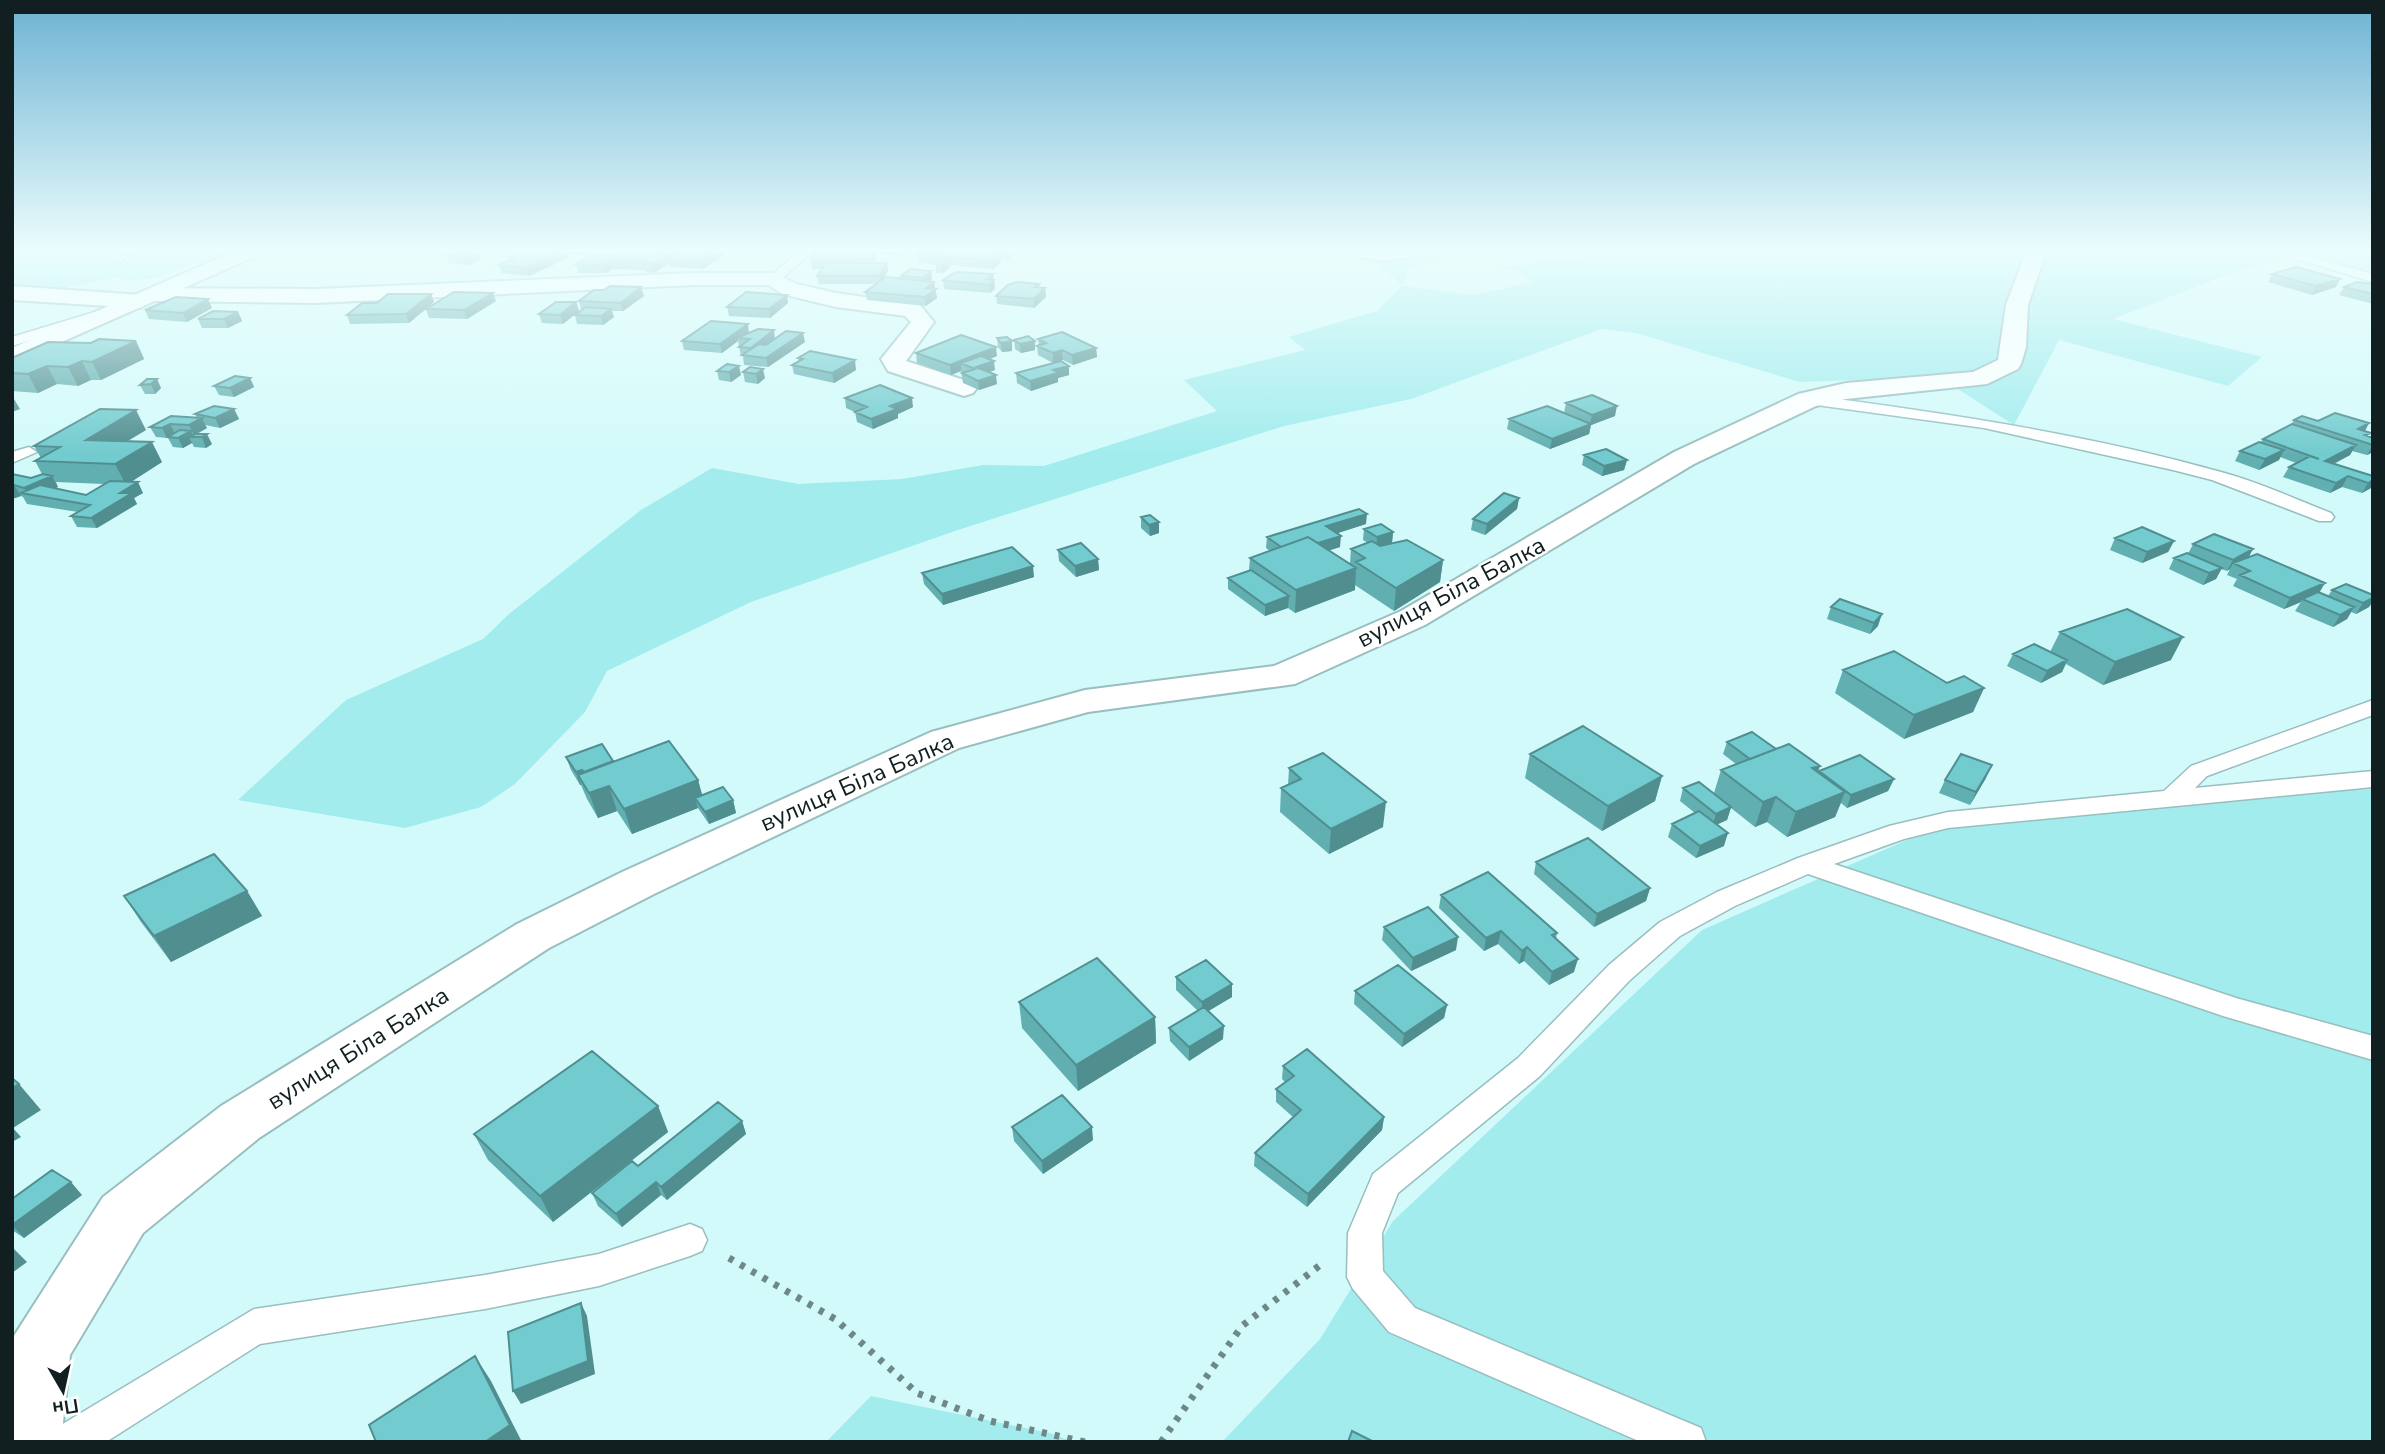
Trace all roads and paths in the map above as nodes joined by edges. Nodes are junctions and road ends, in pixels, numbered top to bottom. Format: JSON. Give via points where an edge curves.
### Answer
{"nodes":[{"id":1,"x":77,"y":320,"type":"edge"},
{"id":2,"x":96,"y":320,"type":"edge"},
{"id":3,"x":922,"y":320,"type":"edge"},
{"id":4,"x":2016,"y":320,"type":"edge"},
{"id":5,"x":12,"y":342,"type":"edge"},
{"id":6,"x":12,"y":356,"type":"edge"},
{"id":7,"x":964,"y":388,"type":"edge"},
{"id":8,"x":1807,"y":400,"type":"junction"},
{"id":9,"x":2325,"y":517,"type":"dead end"},
{"id":10,"x":2373,"y":707,"type":"edge"},
{"id":11,"x":2373,"y":779,"type":"edge"},
{"id":12,"x":2172,"y":797,"type":"junction"},
{"id":13,"x":1807,"y":864,"type":"junction"},
{"id":14,"x":2373,"y":1048,"type":"edge"},
{"id":15,"x":1365,"y":1233,"type":"junction"},
{"id":16,"x":690,"y":1240,"type":"joint"},
{"id":17,"x":28,"y":1442,"type":"edge"},
{"id":18,"x":70,"y":1442,"type":"edge"},
{"id":19,"x":1085,"y":1442,"type":"edge"},
{"id":20,"x":1161,"y":1442,"type":"edge"},
{"id":21,"x":1687,"y":1442,"type":"edge"}],
"edges":[{"from":1,"to":5,"type":"lane"},
{"from":2,"to":6,"type":"street"},
{"from":3,"to":7,"type":"street","via":[[894,359],[897,366]]},
{"from":4,"to":8,"type":"street","name":"вулиця Біла Балка","via":[[2009,364],[1978,379],[1846,391]]},
{"from":8,"to":9,"type":"lane","via":[[1984,423],[2174,465]]},
{"from":8,"to":17,"type":"street","name":"вулиця Біла Балка","via":[[1684,458],[1413,618],[1282,676],[1085,701],[945,740],[533,936],[240,1122],[123,1214],[40,1347]]},
{"from":10,"to":12,"type":"lane","via":[[2199,771]]},
{"from":11,"to":12,"type":"lane"},
{"from":12,"to":13,"type":"lane","via":[[1948,820]]},
{"from":13,"to":14,"type":"lane","via":[[2233,1009]]},
{"from":13,"to":15,"type":"lane","via":[[1670,929],[1619,973],[1529,1067],[1385,1184]]},
{"from":15,"to":20,"type":"path","via":[[1242,1326]]},
{"from":15,"to":21,"type":"lane","via":[[1365,1277],[1402,1320]]},
{"from":16,"to":18,"type":"lane","via":[[599,1270],[254,1326]]},
{"from":16,"to":19,"type":"path","via":[[740,1262],[835,1320],[916,1393],[990,1421]]}]}
